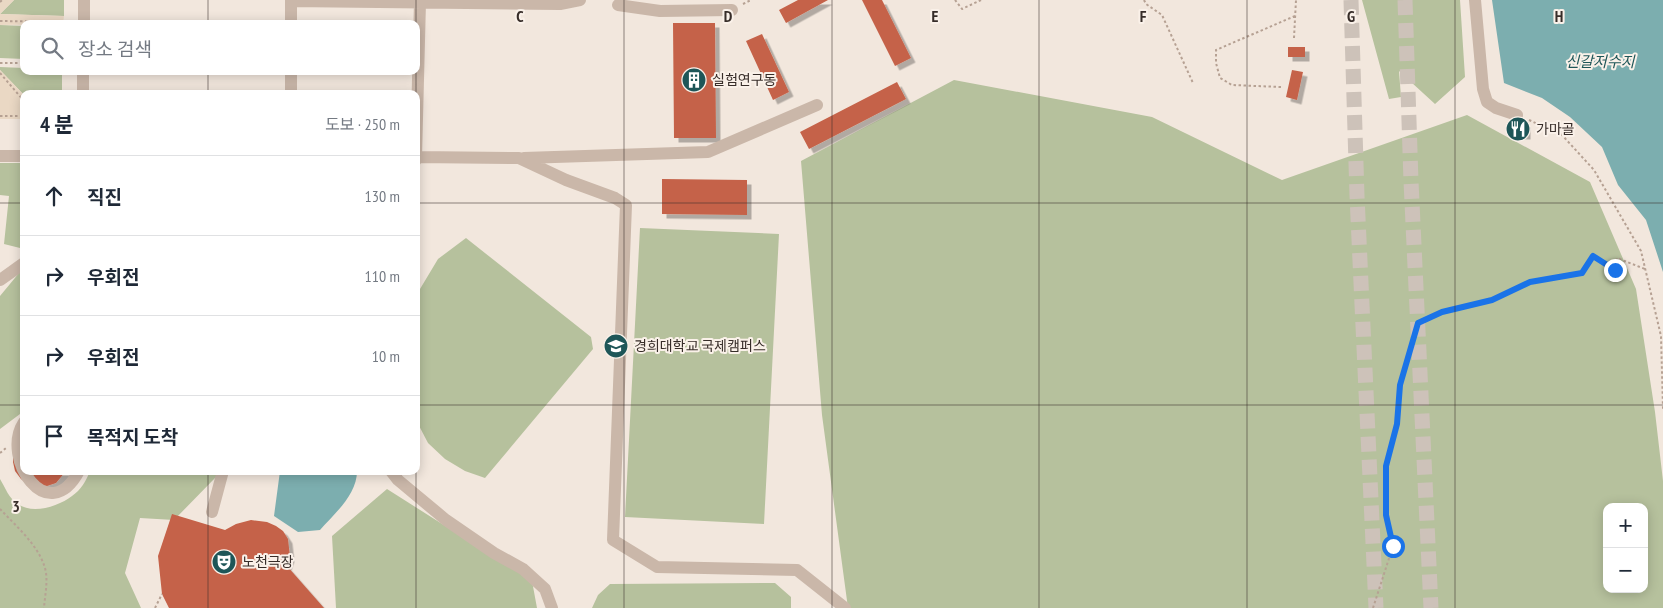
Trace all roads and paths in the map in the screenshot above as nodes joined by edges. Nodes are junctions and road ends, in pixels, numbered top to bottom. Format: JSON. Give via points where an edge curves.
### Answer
{"nodes":[{"id":1,"x":84,"y":0,"type":"edge"},
{"id":2,"x":291,"y":0,"type":"edge"},
{"id":3,"x":580,"y":0,"type":"edge"},
{"id":4,"x":955,"y":0,"type":"edge"},
{"id":5,"x":981,"y":0,"type":"edge"},
{"id":6,"x":1144,"y":0,"type":"edge"},
{"id":7,"x":1296,"y":0,"type":"edge"},
{"id":8,"x":1474,"y":0,"type":"edge"},
{"id":9,"x":420,"y":2,"type":"junction"},
{"id":10,"x":618,"y":5,"type":"dead end"},
{"id":11,"x":732,"y":10,"type":"dead end"},
{"id":12,"x":1295,"y":16,"type":"junction"},
{"id":13,"x":84,"y":20,"type":"edge"},
{"id":14,"x":291,"y":20,"type":"edge"},
{"id":15,"x":420,"y":20,"type":"edge"},
{"id":16,"x":0,"y":21,"type":"edge"},
{"id":17,"x":20,"y":21,"type":"edge"},
{"id":18,"x":1294,"y":38,"type":"dead end"},
{"id":19,"x":0,"y":63,"type":"edge"},
{"id":20,"x":20,"y":63,"type":"edge"},
{"id":21,"x":0,"y":73,"type":"edge"},
{"id":22,"x":83,"y":75,"type":"edge"},
{"id":23,"x":291,"y":75,"type":"edge"},
{"id":24,"x":418,"y":75,"type":"edge"},
{"id":25,"x":1194,"y":83,"type":"dead end"},
{"id":26,"x":1280,"y":87,"type":"dead end"},
{"id":27,"x":83,"y":90,"type":"edge"},
{"id":28,"x":291,"y":90,"type":"edge"},
{"id":29,"x":418,"y":90,"type":"edge"},
{"id":30,"x":20,"y":96,"type":"edge"},
{"id":31,"x":816,"y":105,"type":"dead end"},
{"id":32,"x":1518,"y":115,"type":"joint"},
{"id":33,"x":0,"y":116,"type":"edge"},
{"id":34,"x":20,"y":116,"type":"edge"},
{"id":35,"x":0,"y":156,"type":"edge"},
{"id":36,"x":20,"y":156,"type":"edge"},
{"id":37,"x":420,"y":158,"type":"edge"},
{"id":38,"x":519,"y":158,"type":"junction"},
{"id":39,"x":20,"y":266,"type":"edge"},
{"id":40,"x":1645,"y":269,"type":"junction"},
{"id":41,"x":0,"y":280,"type":"edge"},
{"id":42,"x":1663,"y":409,"type":"edge"},
{"id":43,"x":20,"y":425,"type":"edge"},
{"id":44,"x":4,"y":452,"type":"edge"},
{"id":45,"x":11,"y":473,"type":"dead end"},
{"id":46,"x":77,"y":475,"type":"edge"},
{"id":47,"x":222,"y":475,"type":"edge"},
{"id":48,"x":394,"y":475,"type":"edge"},
{"id":49,"x":0,"y":509,"type":"edge"},
{"id":50,"x":212,"y":512,"type":"dead end"},
{"id":51,"x":162,"y":594,"type":"dead end"},
{"id":52,"x":44,"y":608,"type":"edge"},
{"id":53,"x":155,"y":608,"type":"edge"},
{"id":54,"x":552,"y":608,"type":"edge"},
{"id":55,"x":845,"y":608,"type":"edge"},
{"id":56,"x":1373,"y":608,"type":"edge"}],
"edges":[{"from":1,"to":13,"type":"lane"},
{"from":2,"to":9,"type":"lane"},
{"from":2,"to":14,"type":"lane"},
{"from":3,"to":9,"type":"lane","via":[[560,4]]},
{"from":4,"to":5,"type":"path","via":[[962,9]]},
{"from":6,"to":25,"type":"path","via":[[1162,15]]},
{"from":7,"to":12,"type":"path"},
{"from":8,"to":32,"type":"lane","via":[[1487,102]]},
{"from":9,"to":15,"type":"lane"},
{"from":10,"to":11,"type":"lane","via":[[660,11]]},
{"from":12,"to":18,"type":"path"},
{"from":12,"to":26,"type":"path","via":[[1216,50],[1220,78],[1232,85]]},
{"from":16,"to":17,"type":"path"},
{"from":19,"to":20,"type":"path"},
{"from":21,"to":30,"type":"path"},
{"from":22,"to":27,"type":"lane"},
{"from":23,"to":28,"type":"lane"},
{"from":24,"to":29,"type":"lane"},
{"from":31,"to":38,"type":"lane","via":[[708,152]]},
{"from":32,"to":40,"type":"path","via":[[1562,135],[1594,170],[1641,251]]},
{"from":33,"to":34,"type":"path"},
{"from":35,"to":36,"type":"lane"},
{"from":37,"to":38,"type":"lane"},
{"from":38,"to":55,"type":"lane","via":[[615,198],[626,206],[613,540],[657,567],[797,570]]},
{"from":39,"to":41,"type":"lane"},
{"from":40,"to":42,"type":"path","via":[[1662,336]]},
{"from":40,"to":56,"type":"path","via":[[1617,258],[1615,270],[1593,256],[1582,273],[1530,282],[1492,300],[1442,312],[1418,323],[1400,385],[1397,424],[1386,466],[1386,515],[1393,546]]},
{"from":43,"to":44,"type":"lane","via":[[10,436]]},
{"from":45,"to":46,"type":"lane","via":[[19,483],[42,493],[55,492]]},
{"from":47,"to":50,"type":"lane"},
{"from":48,"to":54,"type":"lane","via":[[446,520],[524,569],[545,590]]},
{"from":49,"to":52,"type":"path","via":[[29,540],[44,566]]},
{"from":51,"to":53,"type":"path"}]}
